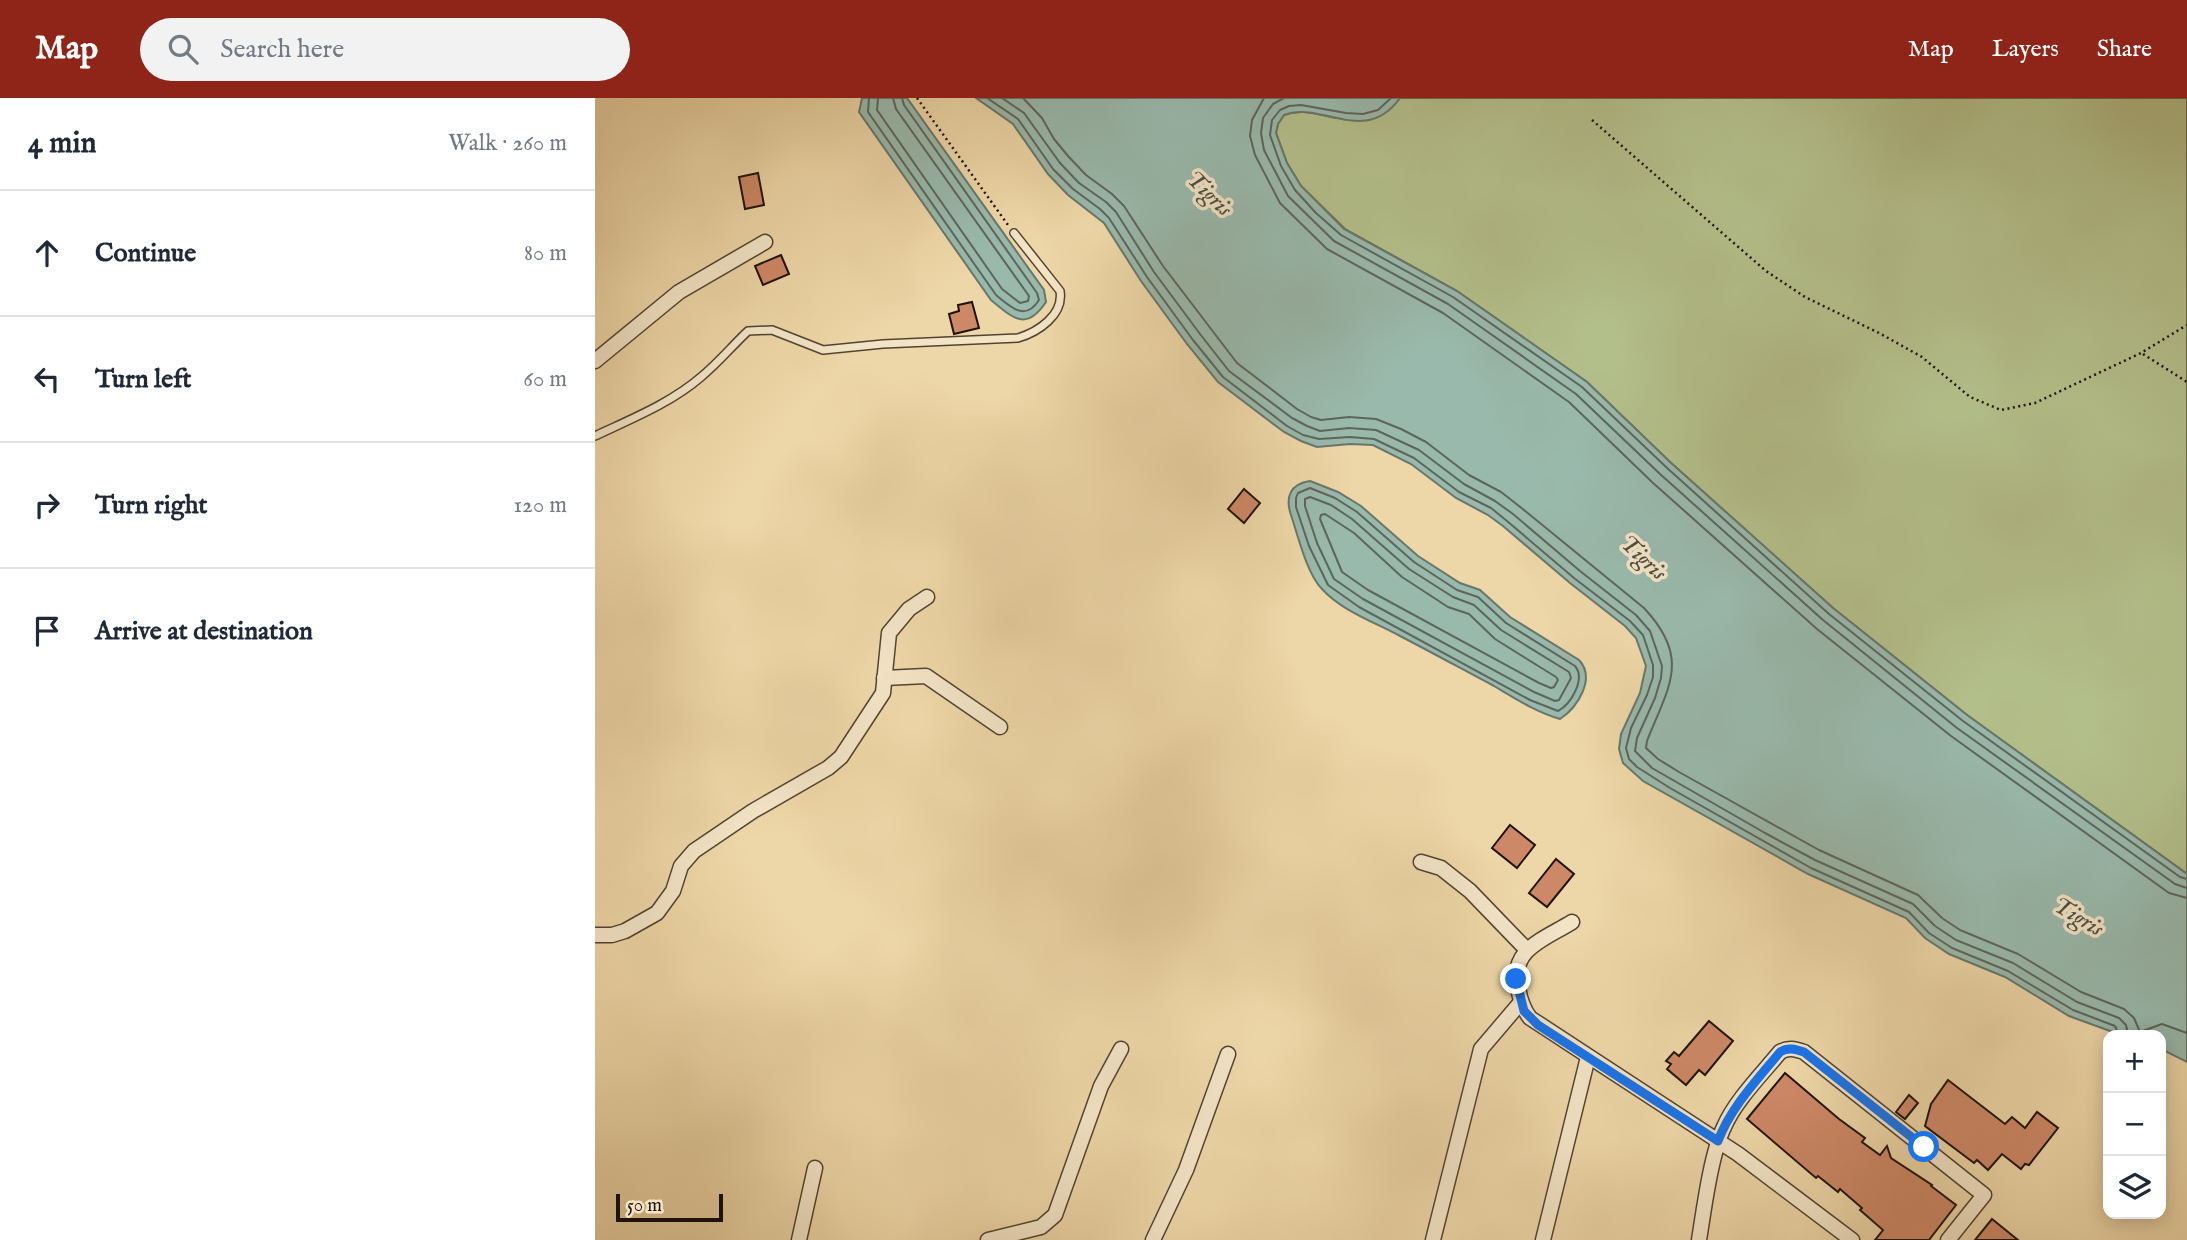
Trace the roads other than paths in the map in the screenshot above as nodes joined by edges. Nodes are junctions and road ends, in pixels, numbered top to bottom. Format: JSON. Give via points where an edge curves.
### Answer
{"nodes":[{"id":1,"x":1014,"y":233,"type":"road end"},
{"id":2,"x":765,"y":242,"type":"dead end"},
{"id":3,"x":595,"y":360,"type":"edge"},
{"id":4,"x":595,"y":436,"type":"edge"},
{"id":5,"x":927,"y":597,"type":"dead end"},
{"id":6,"x":884,"y":678,"type":"junction"},
{"id":7,"x":1000,"y":727,"type":"dead end"},
{"id":8,"x":1421,"y":862,"type":"dead end"},
{"id":9,"x":1572,"y":922,"type":"dead end"},
{"id":10,"x":595,"y":934,"type":"edge"},
{"id":11,"x":1527,"y":950,"type":"junction"},
{"id":12,"x":1521,"y":1002,"type":"junction"},
{"id":13,"x":1121,"y":1049,"type":"dead end"},
{"id":14,"x":1228,"y":1054,"type":"dead end"},
{"id":15,"x":1588,"y":1057,"type":"junction"},
{"id":16,"x":1718,"y":1141,"type":"junction"},
{"id":17,"x":814,"y":1168,"type":"dead end"},
{"id":18,"x":799,"y":1240,"type":"edge"},
{"id":19,"x":988,"y":1240,"type":"edge"},
{"id":20,"x":1153,"y":1240,"type":"edge"},
{"id":21,"x":1433,"y":1240,"type":"edge"},
{"id":22,"x":1543,"y":1240,"type":"edge"},
{"id":23,"x":1699,"y":1240,"type":"edge"},
{"id":24,"x":1852,"y":1240,"type":"edge"},
{"id":25,"x":1948,"y":1240,"type":"edge"}],
"edges":[{"from":1,"to":4,"type":"lane","via":[[1060,291],[1060,304],[1032,334],[823,350],[772,330],[748,331],[683,391]]},
{"from":2,"to":3,"type":"street","via":[[678,292]]},
{"from":5,"to":6,"type":"street","via":[[909,609],[889,633]]},
{"from":6,"to":7,"type":"street","via":[[926,676]]},
{"from":6,"to":10,"type":"street","via":[[883,693],[841,757],[694,851],[681,866],[673,891],[657,914],[625,931]]},
{"from":8,"to":11,"type":"street","via":[[1441,868],[1470,891]]},
{"from":9,"to":11,"type":"street"},
{"from":11,"to":12,"type":"street","via":[[1515,971]]},
{"from":12,"to":15,"type":"street","via":[[1538,1025]]},
{"from":12,"to":21,"type":"street","via":[[1481,1049]]},
{"from":13,"to":19,"type":"street","via":[[1101,1086],[1055,1215],[1041,1227]]},
{"from":14,"to":20,"type":"street","via":[[1186,1170]]},
{"from":15,"to":16,"type":"street"},
{"from":15,"to":22,"type":"street"},
{"from":16,"to":23,"type":"street"},
{"from":16,"to":24,"type":"street"},
{"from":16,"to":25,"type":"street","via":[[1725,1124],[1780,1052],[1804,1052],[1984,1195]]},
{"from":17,"to":18,"type":"street"}]}
